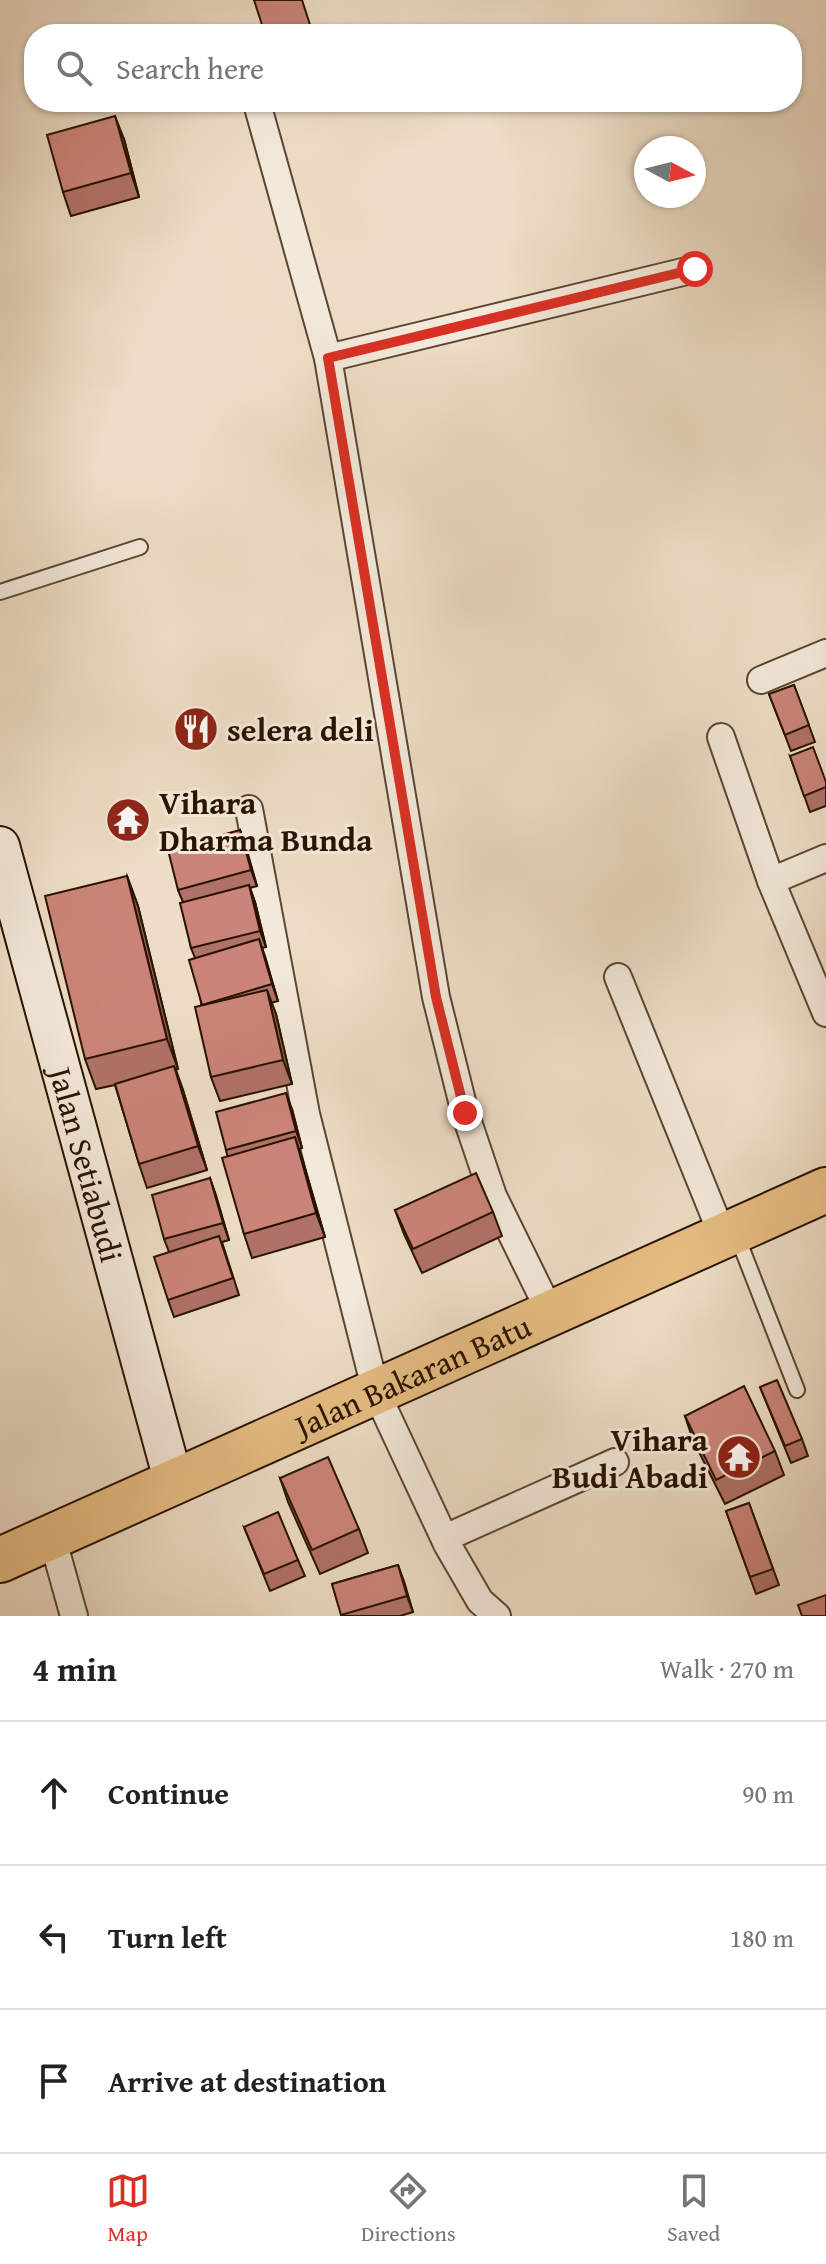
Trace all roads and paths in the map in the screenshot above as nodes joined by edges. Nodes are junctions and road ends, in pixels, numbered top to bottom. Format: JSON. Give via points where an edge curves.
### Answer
{"nodes":[{"id":1,"x":259,"y":112,"type":"edge"},
{"id":2,"x":695,"y":269,"type":"dead end"},
{"id":3,"x":328,"y":358,"type":"junction"},
{"id":4,"x":140,"y":547,"type":"dead end"},
{"id":5,"x":0,"y":592,"type":"edge"},
{"id":6,"x":826,"y":653,"type":"edge"},
{"id":7,"x":761,"y":680,"type":"dead end"},
{"id":8,"x":721,"y":737,"type":"dead end"},
{"id":9,"x":249,"y":809,"type":"dead end"},
{"id":10,"x":0,"y":848,"type":"edge"},
{"id":11,"x":826,"y":858,"type":"edge"},
{"id":12,"x":771,"y":881,"type":"junction"},
{"id":13,"x":618,"y":977,"type":"dead end"},
{"id":14,"x":826,"y":1013,"type":"edge"},
{"id":15,"x":826,"y":1190,"type":"edge"},
{"id":16,"x":730,"y":1235,"type":"junction"},
{"id":17,"x":551,"y":1314,"type":"junction"},
{"id":18,"x":797,"y":1390,"type":"dead end"},
{"id":19,"x":376,"y":1392,"type":"junction"},
{"id":20,"x":615,"y":1462,"type":"dead end"},
{"id":21,"x":174,"y":1483,"type":"junction"},
{"id":22,"x":52,"y":1537,"type":"junction"},
{"id":23,"x":445,"y":1538,"type":"junction"},
{"id":24,"x":0,"y":1560,"type":"edge"},
{"id":25,"x":74,"y":1616,"type":"edge"},
{"id":26,"x":497,"y":1616,"type":"edge"}],
"edges":[{"from":1,"to":3,"type":"street"},
{"from":2,"to":3,"type":"street"},
{"from":3,"to":17,"type":"street","via":[[436,997],[465,1113],[493,1196]]},
{"from":4,"to":5,"type":"lane"},
{"from":6,"to":7,"type":"street"},
{"from":8,"to":12,"type":"street"},
{"from":9,"to":19,"type":"street","via":[[306,1114]]},
{"from":10,"to":21,"type":"street","name":"Jalan Setiabudi"},
{"from":11,"to":12,"type":"street"},
{"from":12,"to":14,"type":"street"},
{"from":13,"to":16,"type":"street"},
{"from":15,"to":16,"type":"highway","name":"Jalan Bakaran Batu"},
{"from":16,"to":17,"type":"highway","name":"Jalan Bakaran Batu"},
{"from":16,"to":18,"type":"lane"},
{"from":17,"to":19,"type":"highway","name":"Jalan Bakaran Batu"},
{"from":19,"to":21,"type":"highway","name":"Jalan Bakaran Batu"},
{"from":19,"to":23,"type":"street"},
{"from":20,"to":23,"type":"street"},
{"from":21,"to":22,"type":"highway","name":"Jalan Bakaran Batu"},
{"from":22,"to":24,"type":"highway","name":"Jalan Bakaran Batu"},
{"from":22,"to":25,"type":"street"},
{"from":23,"to":26,"type":"street","via":[[480,1601]]}]}
